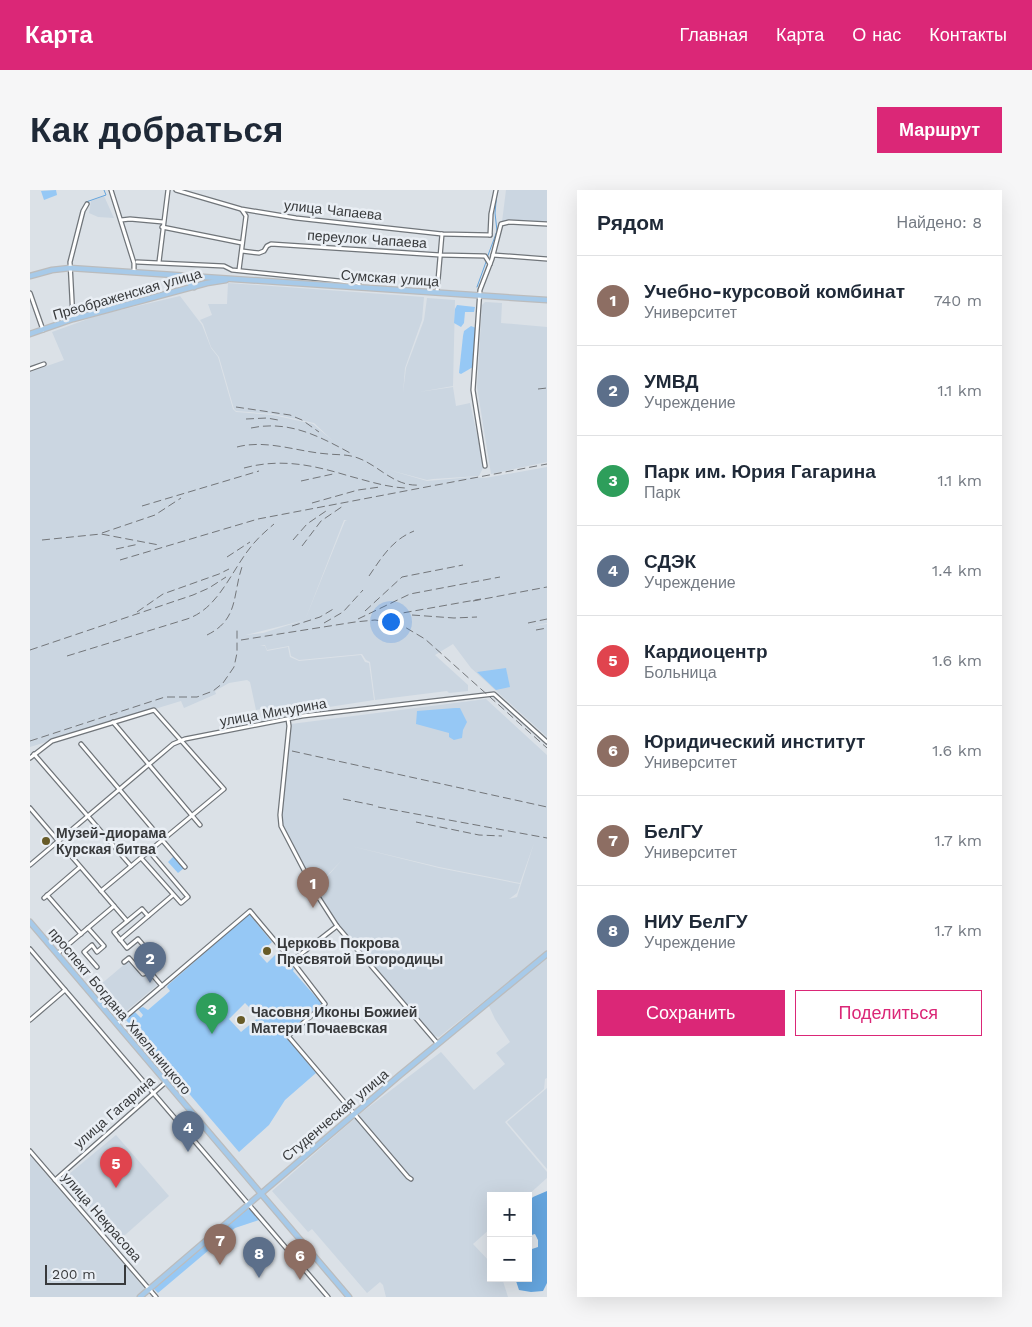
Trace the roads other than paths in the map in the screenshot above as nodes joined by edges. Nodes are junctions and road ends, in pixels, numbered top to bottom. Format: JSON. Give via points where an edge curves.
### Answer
{"nodes":[{"id":1,"x":111,"y":190,"type":"edge"},
{"id":2,"x":168,"y":190,"type":"edge"},
{"id":3,"x":176,"y":190,"type":"edge"},
{"id":4,"x":496,"y":190,"type":"edge"},
{"id":5,"x":87,"y":204,"type":"dead end"},
{"id":6,"x":241,"y":209,"type":"junction"},
{"id":7,"x":252,"y":211,"type":"junction"},
{"id":8,"x":246,"y":216,"type":"junction"},
{"id":9,"x":121,"y":220,"type":"junction"},
{"id":10,"x":163,"y":222,"type":"junction"},
{"id":11,"x":547,"y":224,"type":"edge"},
{"id":12,"x":162,"y":227,"type":"junction"},
{"id":13,"x":442,"y":234,"type":"junction"},
{"id":14,"x":490,"y":235,"type":"junction"},
{"id":15,"x":496,"y":240,"type":"junction"},
{"id":16,"x":242,"y":243,"type":"junction"},
{"id":17,"x":242,"y":252,"type":"junction"},
{"id":18,"x":440,"y":255,"type":"junction"},
{"id":19,"x":493,"y":256,"type":"junction"},
{"id":20,"x":547,"y":259,"type":"edge"},
{"id":21,"x":137,"y":262,"type":"dead end"},
{"id":22,"x":159,"y":262,"type":"junction"},
{"id":23,"x":490,"y":264,"type":"junction"},
{"id":24,"x":70,"y":268,"type":"junction"},
{"id":25,"x":239,"y":270,"type":"junction"},
{"id":26,"x":134,"y":271,"type":"junction"},
{"id":27,"x":193,"y":275,"type":"junction"},
{"id":28,"x":290,"y":275,"type":"junction"},
{"id":29,"x":30,"y":276,"type":"edge"},
{"id":30,"x":199,"y":276,"type":"junction"},
{"id":31,"x":232,"y":279,"type":"junction"},
{"id":32,"x":289,"y":282,"type":"junction"},
{"id":33,"x":194,"y":287,"type":"junction"},
{"id":34,"x":359,"y":287,"type":"junction"},
{"id":35,"x":437,"y":292,"type":"junction"},
{"id":36,"x":30,"y":293,"type":"edge"},
{"id":37,"x":480,"y":295,"type":"junction"},
{"id":38,"x":547,"y":300,"type":"edge"},
{"id":39,"x":73,"y":319,"type":"junction"},
{"id":40,"x":43,"y":330,"type":"junction"},
{"id":41,"x":30,"y":334,"type":"edge"},
{"id":42,"x":44,"y":364,"type":"dead end"},
{"id":43,"x":30,"y":369,"type":"edge"},
{"id":44,"x":485,"y":466,"type":"dead end"},
{"id":45,"x":288,"y":719,"type":"junction"},
{"id":46,"x":113,"y":722,"type":"junction"},
{"id":47,"x":181,"y":740,"type":"junction"},
{"id":48,"x":547,"y":742,"type":"edge"},
{"id":49,"x":81,"y":744,"type":"dead end"},
{"id":50,"x":34,"y":754,"type":"junction"},
{"id":51,"x":30,"y":758,"type":"edge"},
{"id":52,"x":148,"y":764,"type":"junction"},
{"id":53,"x":119,"y":789,"type":"junction"},
{"id":54,"x":30,"y":808,"type":"edge"},
{"id":55,"x":87,"y":815,"type":"junction"},
{"id":56,"x":191,"y":816,"type":"junction"},
{"id":57,"x":200,"y":825,"type":"dead end"},
{"id":58,"x":162,"y":840,"type":"junction"},
{"id":59,"x":57,"y":841,"type":"junction"},
{"id":60,"x":149,"y":851,"type":"junction"},
{"id":61,"x":141,"y":858,"type":"junction"},
{"id":62,"x":30,"y":865,"type":"edge"},
{"id":63,"x":131,"y":866,"type":"junction"},
{"id":64,"x":80,"y":867,"type":"junction"},
{"id":65,"x":185,"y":867,"type":"dead end"},
{"id":66,"x":101,"y":891,"type":"junction"},
{"id":67,"x":48,"y":895,"type":"junction"},
{"id":68,"x":173,"y":895,"type":"junction"},
{"id":69,"x":44,"y":898,"type":"dead end"},
{"id":70,"x":114,"y":906,"type":"junction"},
{"id":71,"x":148,"y":916,"type":"junction"},
{"id":72,"x":127,"y":921,"type":"junction"},
{"id":73,"x":30,"y":922,"type":"edge"},
{"id":74,"x":337,"y":926,"type":"junction"},
{"id":75,"x":88,"y":928,"type":"junction"},
{"id":76,"x":81,"y":934,"type":"junction"},
{"id":77,"x":98,"y":940,"type":"junction"},
{"id":78,"x":120,"y":940,"type":"junction"},
{"id":79,"x":92,"y":945,"type":"junction"},
{"id":80,"x":30,"y":949,"type":"edge"},
{"id":81,"x":57,"y":954,"type":"junction"},
{"id":82,"x":547,"y":954,"type":"edge"},
{"id":83,"x":292,"y":961,"type":"junction"},
{"id":84,"x":124,"y":962,"type":"dead end"},
{"id":85,"x":97,"y":967,"type":"dead end"},
{"id":86,"x":150,"y":972,"type":"junction"},
{"id":87,"x":162,"y":986,"type":"junction"},
{"id":88,"x":65,"y":990,"type":"junction"},
{"id":89,"x":30,"y":1020,"type":"edge"},
{"id":90,"x":117,"y":1024,"type":"junction"},
{"id":91,"x":433,"y":1038,"type":"junction"},
{"id":92,"x":443,"y":1039,"type":"junction"},
{"id":93,"x":438,"y":1044,"type":"junction"},
{"id":94,"x":166,"y":1082,"type":"junction"},
{"id":95,"x":153,"y":1093,"type":"junction"},
{"id":96,"x":354,"y":1115,"type":"junction"},
{"id":97,"x":30,"y":1151,"type":"edge"},
{"id":98,"x":412,"y":1179,"type":"dead end"},
{"id":99,"x":55,"y":1180,"type":"junction"},
{"id":100,"x":260,"y":1193,"type":"junction"},
{"id":101,"x":248,"y":1204,"type":"junction"},
{"id":102,"x":150,"y":1289,"type":"junction"},
{"id":103,"x":140,"y":1297,"type":"edge"},
{"id":104,"x":156,"y":1297,"type":"edge"},
{"id":105,"x":328,"y":1297,"type":"edge"},
{"id":106,"x":349,"y":1297,"type":"edge"}],
"edges":[{"from":1,"to":9,"type":"street"},
{"from":2,"to":10,"type":"street"},
{"from":3,"to":6,"type":"street","name":"улица Чапаева"},
{"from":4,"to":14,"type":"street"},
{"from":5,"to":24,"type":"street"},
{"from":6,"to":7,"type":"street","name":"улица Чапаева"},
{"from":6,"to":8,"type":"street"},
{"from":7,"to":8,"type":"street"},
{"from":7,"to":13,"type":"street","name":"улица Чапаева"},
{"from":8,"to":16,"type":"street"},
{"from":9,"to":10,"type":"street"},
{"from":9,"to":26,"type":"street"},
{"from":10,"to":12,"type":"street"},
{"from":11,"to":15,"type":"street","via":[[501,224]]},
{"from":12,"to":16,"type":"street"},
{"from":12,"to":22,"type":"street"},
{"from":13,"to":14,"type":"street","name":"улица Чапаева"},
{"from":13,"to":18,"type":"street"},
{"from":14,"to":15,"type":"street"},
{"from":15,"to":19,"type":"street"},
{"from":16,"to":17,"type":"street"},
{"from":17,"to":18,"type":"street","name":"переулок Чапаева","via":[[259,253],[271,244]]},
{"from":17,"to":25,"type":"street"},
{"from":18,"to":23,"type":"street","name":"переулок Чапаева","via":[[485,256]]},
{"from":18,"to":35,"type":"street"},
{"from":19,"to":20,"type":"street"},
{"from":19,"to":23,"type":"street"},
{"from":21,"to":22,"type":"street"},
{"from":22,"to":25,"type":"street"},
{"from":23,"to":37,"type":"street"},
{"from":24,"to":26,"type":"main road"},
{"from":24,"to":29,"type":"main road"},
{"from":24,"to":39,"type":"street"},
{"from":25,"to":28,"type":"street"},
{"from":26,"to":27,"type":"main road"},
{"from":27,"to":30,"type":"main road"},
{"from":27,"to":33,"type":"main road","via":[[189,283]]},
{"from":28,"to":32,"type":"street"},
{"from":28,"to":34,"type":"street","via":[[359,283]]},
{"from":30,"to":31,"type":"main road"},
{"from":30,"to":33,"type":"main road","via":[[200,282]]},
{"from":31,"to":32,"type":"main road","name":"Сумская улица"},
{"from":31,"to":33,"type":"main road","name":"Преображенская улица"},
{"from":32,"to":34,"type":"main road","name":"Сумская улица"},
{"from":33,"to":39,"type":"main road","name":"Преображенская улица"},
{"from":34,"to":35,"type":"main road","name":"Сумская улица"},
{"from":35,"to":37,"type":"main road","name":"Сумская улица"},
{"from":36,"to":40,"type":"street"},
{"from":37,"to":38,"type":"main road","name":"Сумская улица"},
{"from":37,"to":44,"type":"street","via":[[473,390]]},
{"from":39,"to":40,"type":"main road","name":"Преображенская улица"},
{"from":40,"to":41,"type":"main road","name":"Преображенская улица"},
{"from":42,"to":43,"type":"street"},
{"from":45,"to":47,"type":"street","name":"улица Мичурина"},
{"from":45,"to":48,"type":"street","name":"улица Мичурина","via":[[494,694]]},
{"from":45,"to":74,"type":"street","via":[[280,815],[282,826],[317,895]]},
{"from":46,"to":47,"type":"street","via":[[154,710]]},
{"from":46,"to":50,"type":"street","via":[[52,741]]},
{"from":46,"to":52,"type":"street"},
{"from":47,"to":52,"type":"street","name":"улица Мичурина"},
{"from":47,"to":56,"type":"street","via":[[224,789]]},
{"from":49,"to":53,"type":"street"},
{"from":50,"to":51,"type":"street"},
{"from":50,"to":55,"type":"street"},
{"from":52,"to":53,"type":"street","name":"улица Мичурина"},
{"from":52,"to":56,"type":"street"},
{"from":53,"to":55,"type":"street","name":"улица Мичурина"},
{"from":53,"to":58,"type":"street"},
{"from":54,"to":59,"type":"street"},
{"from":55,"to":59,"type":"street","name":"улица Мичурина"},
{"from":55,"to":63,"type":"street"},
{"from":56,"to":57,"type":"street"},
{"from":56,"to":58,"type":"street"},
{"from":58,"to":60,"type":"street"},
{"from":58,"to":65,"type":"street"},
{"from":59,"to":62,"type":"street","name":"улица Мичурина"},
{"from":59,"to":64,"type":"street"},
{"from":60,"to":61,"type":"street"},
{"from":60,"to":68,"type":"street","via":[[188,897],[181,903]]},
{"from":61,"to":63,"type":"street"},
{"from":61,"to":68,"type":"street"},
{"from":63,"to":66,"type":"street"},
{"from":64,"to":66,"type":"street"},
{"from":64,"to":67,"type":"street"},
{"from":66,"to":70,"type":"street"},
{"from":67,"to":69,"type":"street"},
{"from":67,"to":76,"type":"street"},
{"from":68,"to":71,"type":"street"},
{"from":70,"to":72,"type":"street"},
{"from":70,"to":75,"type":"street"},
{"from":71,"to":72,"type":"street","via":[[142,909]]},
{"from":71,"to":78,"type":"street"},
{"from":72,"to":78,"type":"street","via":[[114,932]]},
{"from":73,"to":81,"type":"main road","name":"проспект Богдана Хмельницкого"},
{"from":74,"to":83,"type":"street"},
{"from":74,"to":91,"type":"street"},
{"from":75,"to":76,"type":"street"},
{"from":75,"to":77,"type":"street"},
{"from":76,"to":81,"type":"street"},
{"from":77,"to":79,"type":"street"},
{"from":77,"to":79,"type":"street","via":[[104,946],[98,952]]},
{"from":78,"to":86,"type":"street","via":[[127,948],[138,939],[157,961]]},
{"from":79,"to":85,"type":"street","via":[[84,952]]},
{"from":80,"to":88,"type":"street"},
{"from":81,"to":90,"type":"main road","name":"проспект Богдана Хмельницкого"},
{"from":82,"to":92,"type":"main road","name":"Студенческая улица"},
{"from":83,"to":87,"type":"street","via":[[250,911]]},
{"from":83,"to":96,"type":"street","via":[[325,1004],[288,1036]]},
{"from":84,"to":86,"type":"street","via":[[129,958],[143,974]]},
{"from":86,"to":87,"type":"street"},
{"from":87,"to":90,"type":"street"},
{"from":88,"to":89,"type":"street"},
{"from":88,"to":95,"type":"street"},
{"from":90,"to":94,"type":"main road","name":"проспект Богдана Хмельницкого"},
{"from":91,"to":92,"type":"street"},
{"from":91,"to":93,"type":"street"},
{"from":92,"to":93,"type":"main road","name":"Студенческая улица"},
{"from":93,"to":96,"type":"main road","name":"Студенческая улица"},
{"from":94,"to":95,"type":"street","name":"улица Гагарина"},
{"from":94,"to":100,"type":"main road","name":"проспект Богдана Хмельницкого"},
{"from":95,"to":99,"type":"street","name":"улица Гагарина"},
{"from":95,"to":101,"type":"street"},
{"from":96,"to":98,"type":"street"},
{"from":96,"to":100,"type":"main road","name":"Студенческая улица"},
{"from":97,"to":99,"type":"street","name":"улица Некрасова"},
{"from":99,"to":102,"type":"street","name":"улица Некрасова"},
{"from":100,"to":101,"type":"main road","name":"Студенческая улица"},
{"from":100,"to":106,"type":"main road","name":"проспект Богдана Хмельницкого"},
{"from":101,"to":102,"type":"main road","name":"Студенческая улица"},
{"from":101,"to":105,"type":"street"},
{"from":102,"to":103,"type":"main road","name":"Студенческая улица"},
{"from":102,"to":104,"type":"street","name":"улица Некрасова"}]}
